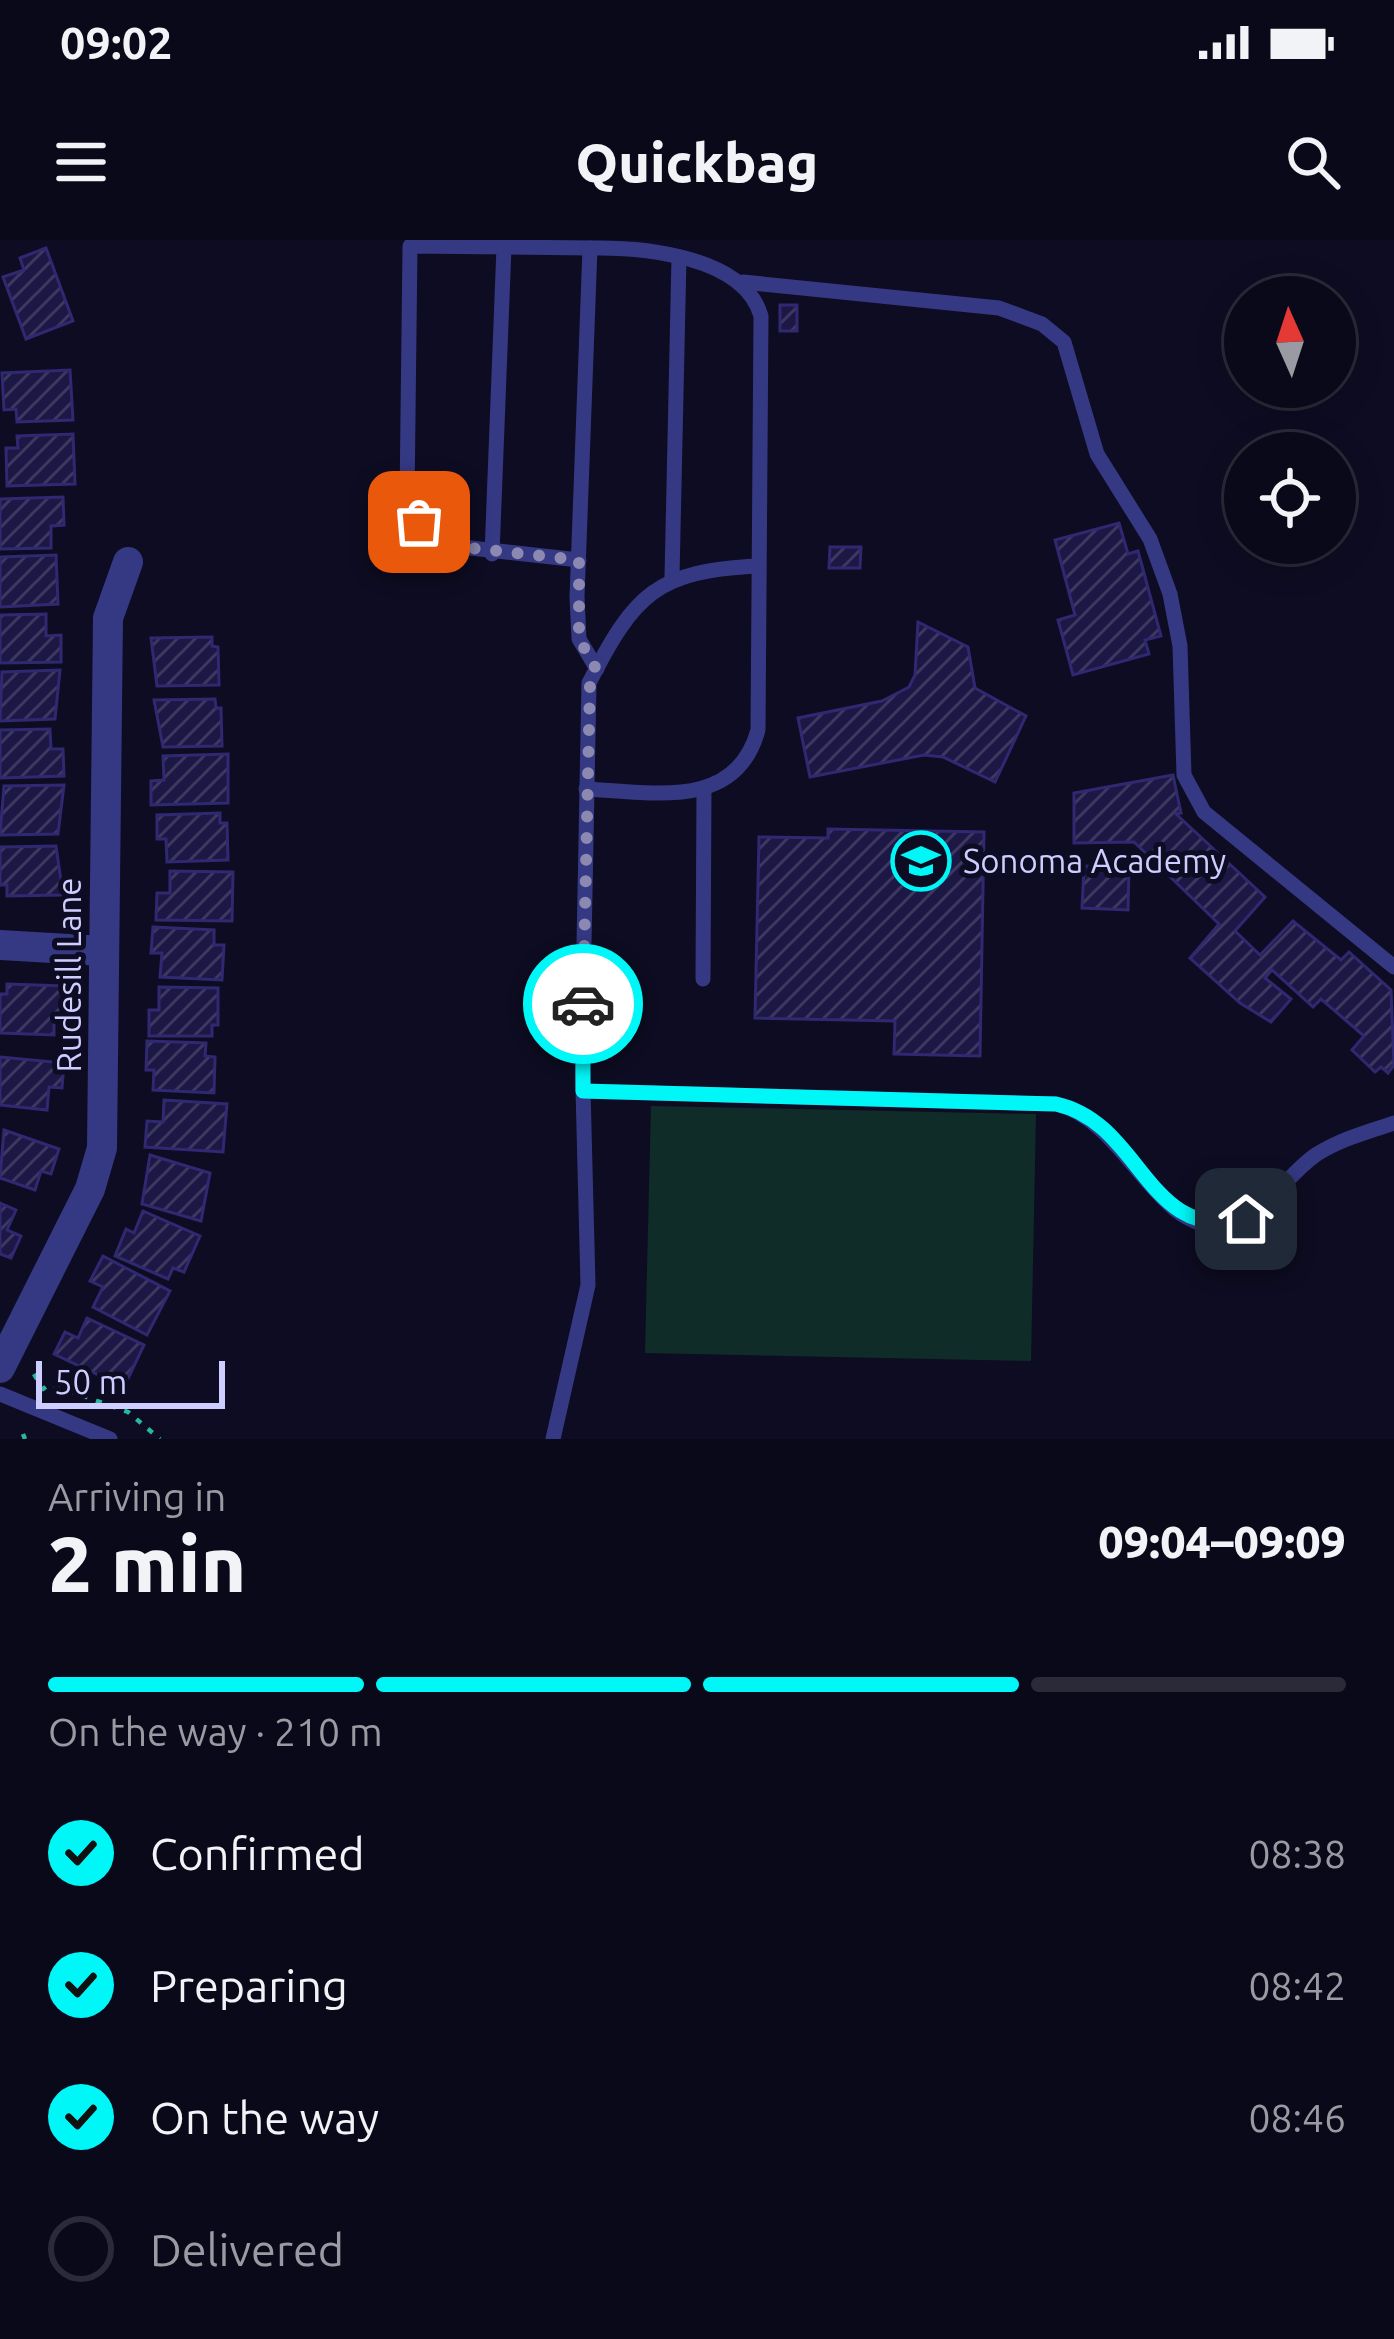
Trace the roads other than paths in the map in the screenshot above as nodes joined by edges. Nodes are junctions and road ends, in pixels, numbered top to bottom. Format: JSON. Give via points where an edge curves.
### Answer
{"nodes":[{"id":1,"x":505,"y":247,"type":"junction"},
{"id":2,"x":590,"y":248,"type":"junction"},
{"id":3,"x":679,"y":257,"type":"junction"},
{"id":4,"x":742,"y":282,"type":"junction"},
{"id":5,"x":492,"y":554,"type":"junction"},
{"id":6,"x":579,"y":560,"type":"junction"},
{"id":7,"x":128,"y":562,"type":"dead end"},
{"id":8,"x":758,"y":566,"type":"junction"},
{"id":9,"x":672,"y":577,"type":"junction"},
{"id":10,"x":596,"y":669,"type":"junction"},
{"id":11,"x":704,"y":788,"type":"junction"},
{"id":12,"x":586,"y":789,"type":"junction"},
{"id":13,"x":0,"y":945,"type":"edge"},
{"id":14,"x":103,"y":951,"type":"junction"},
{"id":15,"x":1394,"y":967,"type":"edge"},
{"id":16,"x":703,"y":979,"type":"dead end"},
{"id":17,"x":583,"y":1091,"type":"junction"},
{"id":18,"x":1394,"y":1123,"type":"edge"},
{"id":19,"x":0,"y":1368,"type":"edge"},
{"id":20,"x":0,"y":1394,"type":"edge"},
{"id":21,"x":110,"y":1439,"type":"edge"},
{"id":22,"x":553,"y":1439,"type":"edge"}],
"edges":[{"from":1,"to":2,"type":"lane"},
{"from":1,"to":5,"type":"lane"},
{"from":1,"to":5,"type":"lane","via":[[410,246],[407,501],[444,545]]},
{"from":2,"to":3,"type":"lane"},
{"from":2,"to":6,"type":"lane"},
{"from":3,"to":4,"type":"lane"},
{"from":3,"to":9,"type":"lane"},
{"from":4,"to":8,"type":"lane","via":[[761,316]]},
{"from":4,"to":15,"type":"lane","via":[[999,308],[1064,342],[1097,454],[1150,539],[1170,594],[1184,775],[1204,812]]},
{"from":5,"to":6,"type":"lane"},
{"from":6,"to":10,"type":"lane","via":[[579,639]]},
{"from":7,"to":14,"type":"street","name":"Rudesill Lane","via":[[107,618]]},
{"from":8,"to":9,"type":"lane"},
{"from":8,"to":11,"type":"lane","via":[[758,730],[751,756],[731,778]]},
{"from":9,"to":10,"type":"lane","via":[[614,637]]},
{"from":10,"to":12,"type":"lane"},
{"from":11,"to":12,"type":"lane"},
{"from":11,"to":16,"type":"lane"},
{"from":12,"to":17,"type":"lane"},
{"from":13,"to":14,"type":"street"},
{"from":14,"to":19,"type":"street","name":"Rudesill Lane","via":[[102,1148],[90,1189]]},
{"from":17,"to":18,"type":"lane","via":[[1056,1104],[1081,1110],[1109,1131],[1179,1213],[1218,1226],[1246,1219],[1313,1156]]},
{"from":17,"to":22,"type":"lane","via":[[588,1285]]},
{"from":20,"to":21,"type":"lane"}]}
